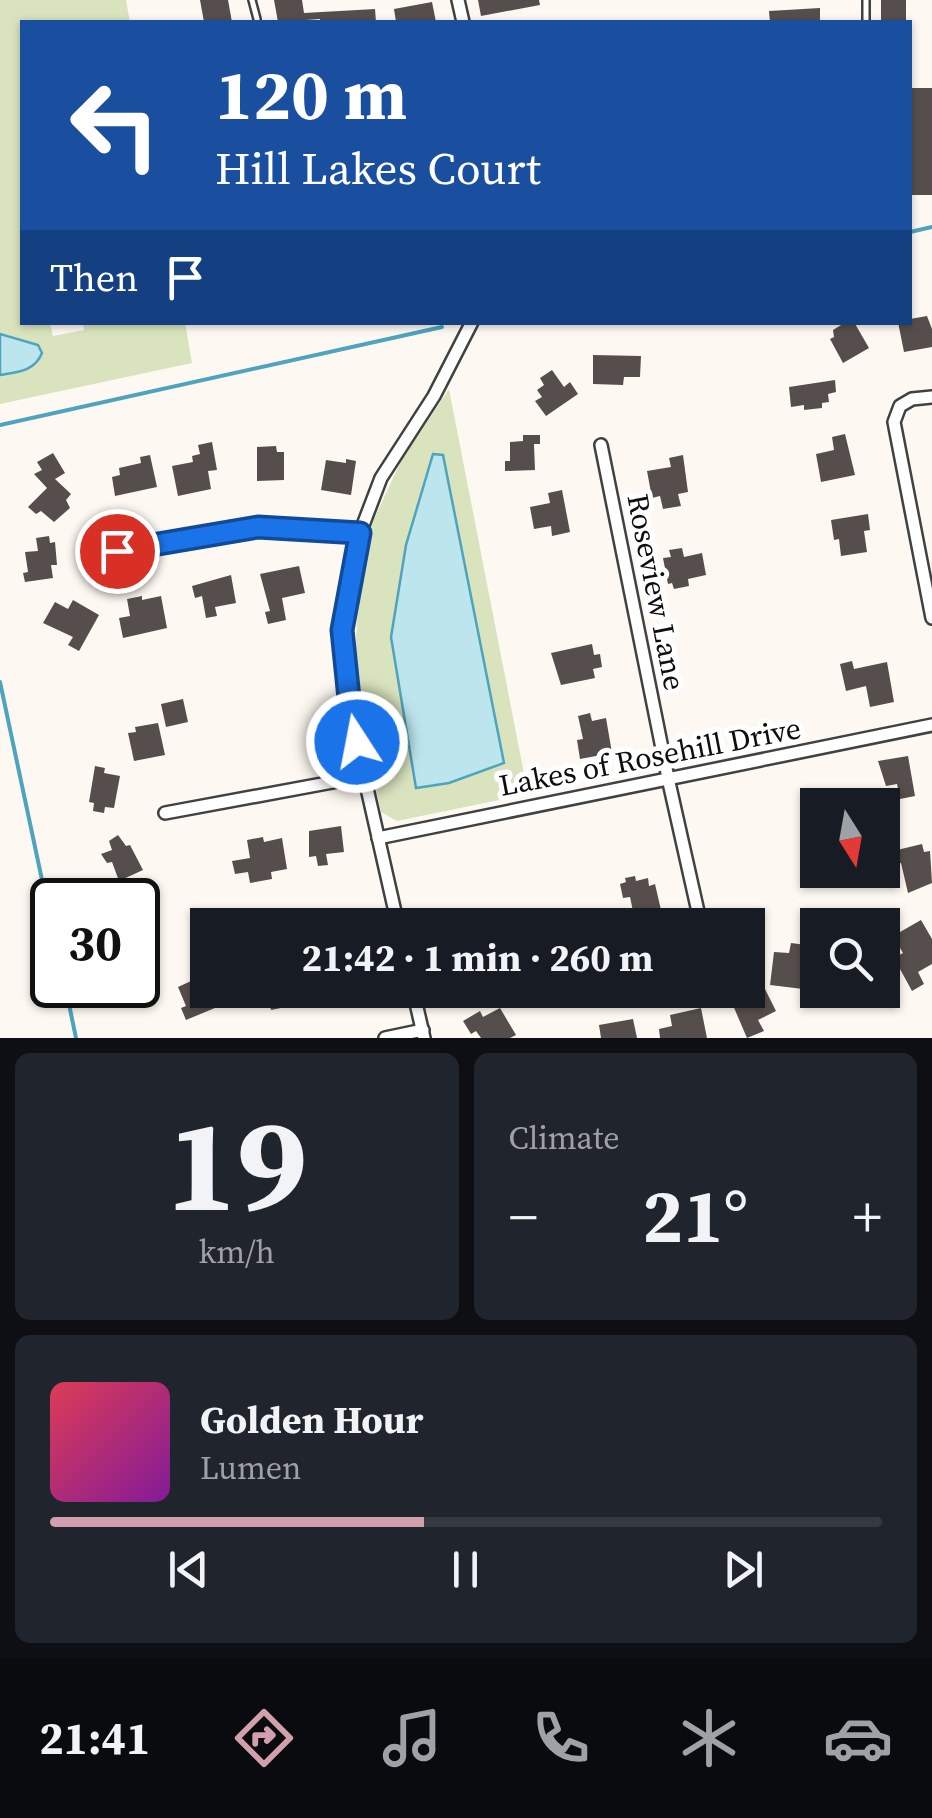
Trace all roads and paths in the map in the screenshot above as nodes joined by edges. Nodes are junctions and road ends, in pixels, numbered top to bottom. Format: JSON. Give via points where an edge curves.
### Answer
{"nodes":[{"id":1,"x":252,"y":0,"type":"edge"},
{"id":2,"x":257,"y":19,"type":"dead end"},
{"id":3,"x":470,"y":325,"type":"edge"},
{"id":4,"x":932,"y":397,"type":"edge"},
{"id":5,"x":602,"y":445,"type":"dead end"},
{"id":6,"x":360,"y":533,"type":"junction"},
{"id":7,"x":117,"y":551,"type":"dead end"},
{"id":8,"x":932,"y":618,"type":"edge"},
{"id":9,"x":932,"y":725,"type":"edge"},
{"id":10,"x":365,"y":776,"type":"junction"},
{"id":11,"x":668,"y":778,"type":"junction"},
{"id":12,"x":165,"y":813,"type":"dead end"},
{"id":13,"x":378,"y":838,"type":"junction"},
{"id":14,"x":394,"y":908,"type":"edge"},
{"id":15,"x":697,"y":908,"type":"edge"},
{"id":16,"x":418,"y":1008,"type":"edge"},
{"id":17,"x":424,"y":1034,"type":"edge"},
{"id":18,"x":385,"y":1038,"type":"edge"}],
"edges":[{"from":1,"to":2,"type":"lane"},
{"from":3,"to":6,"type":"street","via":[[382,478]]},
{"from":4,"to":8,"type":"street","via":[[900,406],[894,422]]},
{"from":5,"to":11,"type":"street","name":"Roseview Lane"},
{"from":6,"to":7,"type":"street","via":[[258,527]]},
{"from":6,"to":10,"type":"street","via":[[342,630]]},
{"from":9,"to":11,"type":"street","name":"Lakes of Rosehill Drive"},
{"from":10,"to":12,"type":"street"},
{"from":10,"to":13,"type":"street"},
{"from":11,"to":13,"type":"street","name":"Lakes of Rosehill Drive"},
{"from":11,"to":15,"type":"street","name":"Roseview Lane"},
{"from":13,"to":14,"type":"street"},
{"from":16,"to":17,"type":"street"},
{"from":17,"to":18,"type":"street"}]}
